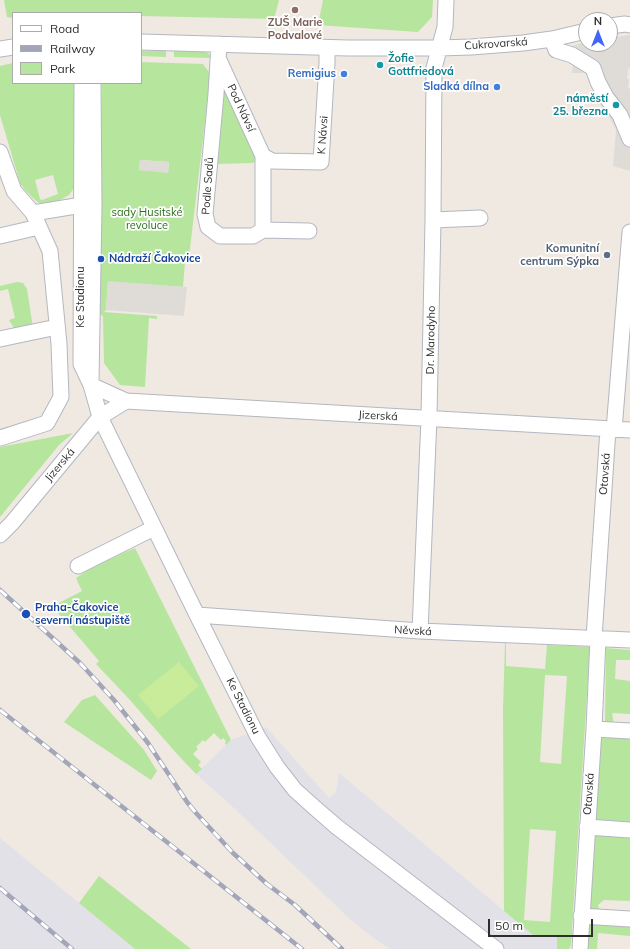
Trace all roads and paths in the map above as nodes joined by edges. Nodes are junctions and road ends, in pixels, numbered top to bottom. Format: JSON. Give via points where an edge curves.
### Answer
{"nodes":[{"id":1,"x":446,"y":0,"type":"edge"},
{"id":2,"x":618,"y":24,"type":"edge"},
{"id":3,"x":630,"y":25,"type":"edge"},
{"id":4,"x":578,"y":33,"type":"edge"},
{"id":5,"x":552,"y":39,"type":"junction"},
{"id":6,"x":142,"y":42,"type":"edge"},
{"id":7,"x":219,"y":44,"type":"junction"},
{"id":8,"x":12,"y":47,"type":"edge"},
{"id":9,"x":327,"y":48,"type":"junction"},
{"id":10,"x":439,"y":48,"type":"junction"},
{"id":11,"x":0,"y":50,"type":"edge"},
{"id":12,"x":218,"y":60,"type":"junction"},
{"id":13,"x":82,"y":84,"type":"edge"},
{"id":14,"x":93,"y":84,"type":"edge"},
{"id":15,"x":625,"y":115,"type":"edge"},
{"id":16,"x":630,"y":139,"type":"edge"},
{"id":17,"x":0,"y":152,"type":"edge"},
{"id":18,"x":262,"y":156,"type":"junction"},
{"id":19,"x":88,"y":205,"type":"junction"},
{"id":20,"x":33,"y":213,"type":"junction"},
{"id":21,"x":480,"y":218,"type":"dead end"},
{"id":22,"x":433,"y":220,"type":"junction"},
{"id":23,"x":39,"y":227,"type":"junction"},
{"id":24,"x":263,"y":230,"type":"junction"},
{"id":25,"x":309,"y":232,"type":"dead end"},
{"id":26,"x":630,"y":232,"type":"edge"},
{"id":27,"x":0,"y":236,"type":"edge"},
{"id":28,"x":630,"y":237,"type":"edge"},
{"id":29,"x":57,"y":327,"type":"junction"},
{"id":30,"x":0,"y":339,"type":"edge"},
{"id":31,"x":91,"y":385,"type":"junction"},
{"id":32,"x":126,"y":402,"type":"junction"},
{"id":33,"x":100,"y":417,"type":"junction"},
{"id":34,"x":430,"y":418,"type":"junction"},
{"id":35,"x":611,"y":430,"type":"junction"},
{"id":36,"x":630,"y":430,"type":"edge"},
{"id":37,"x":0,"y":438,"type":"edge"},
{"id":38,"x":154,"y":528,"type":"junction"},
{"id":39,"x":0,"y":535,"type":"edge"},
{"id":40,"x":78,"y":566,"type":"dead end"},
{"id":41,"x":197,"y":615,"type":"junction"},
{"id":42,"x":420,"y":632,"type":"junction"},
{"id":43,"x":596,"y":638,"type":"junction"},
{"id":44,"x":630,"y":640,"type":"edge"},
{"id":45,"x":594,"y":729,"type":"junction"},
{"id":46,"x":630,"y":731,"type":"edge"},
{"id":47,"x":587,"y":827,"type":"junction"},
{"id":48,"x":630,"y":830,"type":"edge"},
{"id":49,"x":581,"y":916,"type":"junction"},
{"id":50,"x":630,"y":919,"type":"edge"},
{"id":51,"x":496,"y":949,"type":"edge"},
{"id":52,"x":580,"y":949,"type":"edge"}],
"edges":[{"from":1,"to":10,"type":"street","name":"Dr. Marodyho","via":[[445,27]]},
{"from":2,"to":3,"type":"street"},
{"from":4,"to":5,"type":"street","name":"Cukrovarská"},
{"from":5,"to":10,"type":"street","name":"Cukrovarská","via":[[515,44]]},
{"from":5,"to":15,"type":"street","via":[[556,50],[572,55],[593,68],[606,97]]},
{"from":6,"to":7,"type":"street","name":"Cukrovarská"},
{"from":7,"to":9,"type":"street","name":"Cukrovarská"},
{"from":7,"to":12,"type":"street","name":"Podle Sadů"},
{"from":8,"to":11,"type":"street"},
{"from":9,"to":10,"type":"street","name":"Cukrovarská"},
{"from":9,"to":18,"type":"street","name":"K Návsi","via":[[321,162],[272,161]]},
{"from":10,"to":22,"type":"street","name":"Dr. Marodyho","via":[[434,68]]},
{"from":12,"to":18,"type":"street","name":"Pod Návsí"},
{"from":12,"to":24,"type":"street","name":"Podle Sadů","via":[[205,214],[208,227],[220,236],[253,236]]},
{"from":13,"to":19,"type":"street","name":"Ke Stadionu"},
{"from":14,"to":19,"type":"street","name":"Ke Stadionu"},
{"from":15,"to":16,"type":"street"},
{"from":17,"to":20,"type":"street","via":[[14,190]]},
{"from":18,"to":24,"type":"street"},
{"from":19,"to":20,"type":"street"},
{"from":19,"to":31,"type":"street","name":"Ke Stadionu","via":[[81,364]]},
{"from":20,"to":23,"type":"street"},
{"from":21,"to":22,"type":"street"},
{"from":22,"to":34,"type":"street","name":"Dr. Marodyho"},
{"from":23,"to":27,"type":"street"},
{"from":23,"to":29,"type":"street","via":[[50,251]]},
{"from":24,"to":25,"type":"street"},
{"from":26,"to":28,"type":"street","name":"Otavská"},
{"from":28,"to":35,"type":"street","name":"Otavská"},
{"from":29,"to":30,"type":"street"},
{"from":29,"to":37,"type":"street","via":[[61,397],[47,423]]},
{"from":31,"to":32,"type":"street","name":"Jizerská"},
{"from":31,"to":33,"type":"street","name":"Ke Stadionu"},
{"from":32,"to":33,"type":"street","name":"Jizerská"},
{"from":32,"to":34,"type":"street","name":"Jizerská"},
{"from":33,"to":38,"type":"street","name":"Ke Stadionu"},
{"from":33,"to":39,"type":"street","name":"Jizerská"},
{"from":34,"to":35,"type":"street","name":"Jizerská"},
{"from":34,"to":42,"type":"street","name":"Dr. Marodyho"},
{"from":35,"to":36,"type":"street","name":"Jizerská"},
{"from":35,"to":43,"type":"street","name":"Otavská"},
{"from":38,"to":40,"type":"street"},
{"from":38,"to":41,"type":"street","name":"Ke Stadionu"},
{"from":41,"to":42,"type":"street","name":"Něvská"},
{"from":41,"to":51,"type":"street","name":"Ke Stadionu","via":[[258,737],[295,790],[337,827]]},
{"from":42,"to":43,"type":"street","name":"Něvská"},
{"from":43,"to":44,"type":"street","name":"Něvská"},
{"from":43,"to":45,"type":"street","name":"Otavská"},
{"from":45,"to":46,"type":"street"},
{"from":45,"to":47,"type":"street","name":"Otavská"},
{"from":47,"to":48,"type":"street"},
{"from":47,"to":49,"type":"street","name":"Otavská"},
{"from":49,"to":50,"type":"street"},
{"from":49,"to":52,"type":"street","name":"Otavská"}]}
